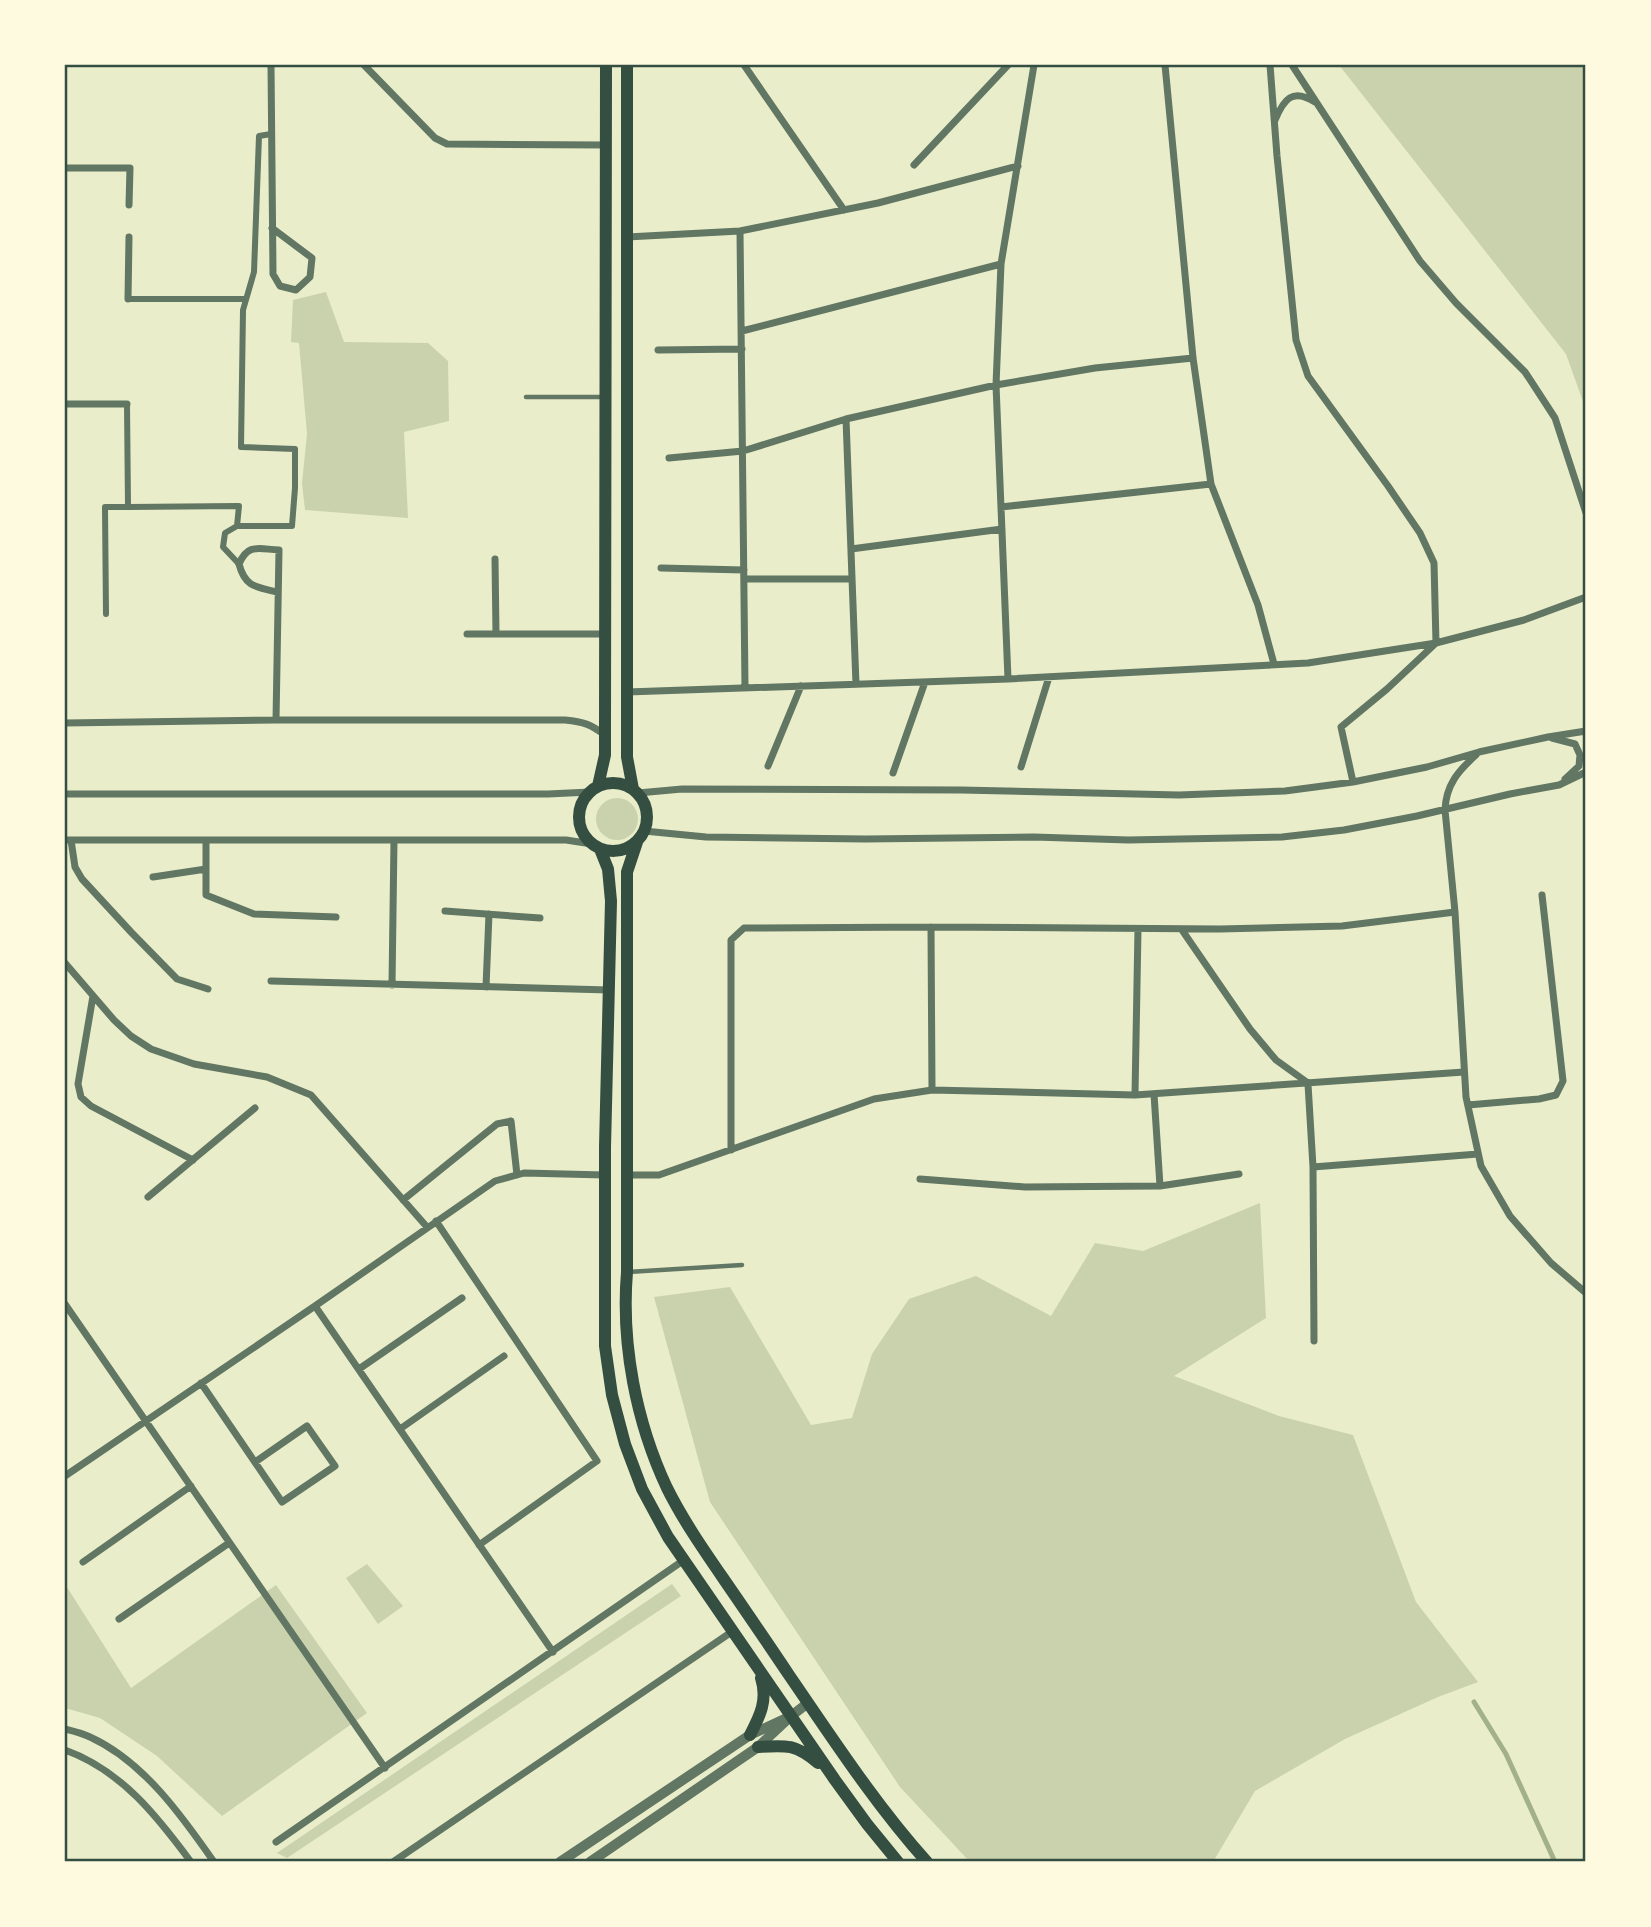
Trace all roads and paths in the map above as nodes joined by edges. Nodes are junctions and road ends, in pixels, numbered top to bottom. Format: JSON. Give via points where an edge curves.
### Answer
{"nodes":[{"id":1,"x":271,"y":65,"type":"edge"},
{"id":2,"x":364,"y":65,"type":"edge"},
{"id":3,"x":606,"y":65,"type":"edge"},
{"id":4,"x":627,"y":65,"type":"edge"},
{"id":5,"x":744,"y":65,"type":"edge"},
{"id":6,"x":1008,"y":65,"type":"edge"},
{"id":7,"x":1034,"y":65,"type":"edge"},
{"id":8,"x":1165,"y":65,"type":"edge"},
{"id":9,"x":1270,"y":65,"type":"edge"},
{"id":10,"x":1293,"y":65,"type":"edge"},
{"id":11,"x":1318,"y":105,"type":"junction"},
{"id":12,"x":1275,"y":121,"type":"junction"},
{"id":13,"x":271,"y":134,"type":"junction"},
{"id":14,"x":605,"y":145,"type":"junction"},
{"id":15,"x":914,"y":165,"type":"dead end"},
{"id":16,"x":1017,"y":166,"type":"junction"},
{"id":17,"x":65,"y":168,"type":"edge"},
{"id":18,"x":129,"y":205,"type":"dead end"},
{"id":19,"x":844,"y":210,"type":"junction"},
{"id":20,"x":272,"y":228,"type":"junction"},
{"id":21,"x":740,"y":231,"type":"junction"},
{"id":22,"x":129,"y":237,"type":"dead end"},
{"id":23,"x":627,"y":237,"type":"junction"},
{"id":24,"x":1002,"y":264,"type":"junction"},
{"id":25,"x":128,"y":299,"type":"joint"},
{"id":26,"x":246,"y":299,"type":"junction"},
{"id":27,"x":742,"y":331,"type":"junction"},
{"id":28,"x":742,"y":349,"type":"junction"},
{"id":29,"x":658,"y":350,"type":"dead end"},
{"id":30,"x":1193,"y":358,"type":"junction"},
{"id":31,"x":996,"y":385,"type":"junction"},
{"id":32,"x":526,"y":397,"type":"dead end"},
{"id":33,"x":605,"y":397,"type":"junction"},
{"id":34,"x":65,"y":404,"type":"edge"},
{"id":35,"x":127,"y":404,"type":"joint"},
{"id":36,"x":846,"y":419,"type":"junction"},
{"id":37,"x":743,"y":451,"type":"junction"},
{"id":38,"x":669,"y":458,"type":"dead end"},
{"id":39,"x":1212,"y":484,"type":"junction"},
{"id":40,"x":128,"y":507,"type":"junction"},
{"id":41,"x":1001,"y":507,"type":"junction"},
{"id":42,"x":1586,"y":513,"type":"edge"},
{"id":43,"x":237,"y":526,"type":"junction"},
{"id":44,"x":1002,"y":529,"type":"junction"},
{"id":45,"x":851,"y":549,"type":"junction"},
{"id":46,"x":495,"y":559,"type":"dead end"},
{"id":47,"x":239,"y":564,"type":"junction"},
{"id":48,"x":661,"y":568,"type":"dead end"},
{"id":49,"x":744,"y":570,"type":"junction"},
{"id":50,"x":744,"y":579,"type":"junction"},
{"id":51,"x":852,"y":579,"type":"junction"},
{"id":52,"x":277,"y":592,"type":"junction"},
{"id":53,"x":1586,"y":597,"type":"edge"},
{"id":54,"x":106,"y":614,"type":"dead end"},
{"id":55,"x":467,"y":634,"type":"dead end"},
{"id":56,"x":496,"y":634,"type":"junction"},
{"id":57,"x":605,"y":634,"type":"junction"},
{"id":58,"x":1436,"y":643,"type":"junction"},
{"id":59,"x":1274,"y":664,"type":"junction"},
{"id":60,"x":1049,"y":677,"type":"junction"},
{"id":61,"x":1008,"y":679,"type":"junction"},
{"id":62,"x":925,"y":682,"type":"junction"},
{"id":63,"x":856,"y":684,"type":"junction"},
{"id":64,"x":800,"y":686,"type":"junction"},
{"id":65,"x":745,"y":688,"type":"junction"},
{"id":66,"x":627,"y":692,"type":"junction"},
{"id":67,"x":276,"y":720,"type":"junction"},
{"id":68,"x":65,"y":723,"type":"edge"},
{"id":69,"x":1586,"y":732,"type":"edge"},
{"id":70,"x":605,"y":735,"type":"junction"},
{"id":71,"x":1548,"y":737,"type":"junction"},
{"id":72,"x":1479,"y":752,"type":"junction"},
{"id":73,"x":768,"y":766,"type":"dead end"},
{"id":74,"x":1021,"y":767,"type":"dead end"},
{"id":75,"x":1586,"y":772,"type":"edge"},
{"id":76,"x":893,"y":773,"type":"dead end"},
{"id":77,"x":1353,"y":782,"type":"junction"},
{"id":78,"x":1559,"y":785,"type":"junction"},
{"id":79,"x":594,"y":789,"type":"junction"},
{"id":80,"x":636,"y":791,"type":"junction"},
{"id":81,"x":65,"y":794,"type":"edge"},
{"id":82,"x":1445,"y":810,"type":"junction"},
{"id":83,"x":641,"y":837,"type":"junction"},
{"id":84,"x":68,"y":840,"type":"edge"},
{"id":85,"x":206,"y":840,"type":"junction"},
{"id":86,"x":394,"y":840,"type":"junction"},
{"id":87,"x":596,"y":846,"type":"junction"},
{"id":88,"x":206,"y":869,"type":"junction"},
{"id":89,"x":153,"y":877,"type":"dead end"},
{"id":90,"x":1542,"y":895,"type":"dead end"},
{"id":91,"x":445,"y":911,"type":"dead end"},
{"id":92,"x":1455,"y":912,"type":"junction"},
{"id":93,"x":489,"y":914,"type":"junction"},
{"id":94,"x":337,"y":917,"type":"dead end"},
{"id":95,"x":540,"y":918,"type":"dead end"},
{"id":96,"x":931,"y":927,"type":"junction"},
{"id":97,"x":1138,"y":929,"type":"junction"},
{"id":98,"x":1182,"y":930,"type":"junction"},
{"id":99,"x":65,"y":963,"type":"edge"},
{"id":100,"x":271,"y":981,"type":"dead end"},
{"id":101,"x":392,"y":985,"type":"junction"},
{"id":102,"x":486,"y":987,"type":"junction"},
{"id":103,"x":208,"y":989,"type":"dead end"},
{"id":104,"x":610,"y":990,"type":"junction"},
{"id":105,"x":93,"y":996,"type":"junction"},
{"id":106,"x":1464,"y":1072,"type":"junction"},
{"id":107,"x":1308,"y":1084,"type":"junction"},
{"id":108,"x":932,"y":1090,"type":"junction"},
{"id":109,"x":1154,"y":1094,"type":"junction"},
{"id":110,"x":1135,"y":1095,"type":"junction"},
{"id":111,"x":1468,"y":1105,"type":"junction"},
{"id":112,"x":255,"y":1108,"type":"dead end"},
{"id":113,"x":731,"y":1150,"type":"junction"},
{"id":114,"x":1478,"y":1154,"type":"junction"},
{"id":115,"x":193,"y":1160,"type":"junction"},
{"id":116,"x":1313,"y":1167,"type":"junction"},
{"id":117,"x":1240,"y":1174,"type":"dead end"},
{"id":118,"x":517,"y":1175,"type":"junction"},
{"id":119,"x":605,"y":1175,"type":"junction"},
{"id":120,"x":627,"y":1175,"type":"junction"},
{"id":121,"x":920,"y":1179,"type":"dead end"},
{"id":122,"x":1160,"y":1186,"type":"junction"},
{"id":123,"x":148,"y":1197,"type":"dead end"},
{"id":124,"x":403,"y":1200,"type":"junction"},
{"id":125,"x":436,"y":1221,"type":"junction"},
{"id":126,"x":427,"y":1227,"type":"junction"},
{"id":127,"x":742,"y":1265,"type":"dead end"},
{"id":128,"x":627,"y":1272,"type":"junction"},
{"id":129,"x":1586,"y":1293,"type":"edge"},
{"id":130,"x":461,"y":1298,"type":"dead end"},
{"id":131,"x":65,"y":1304,"type":"edge"},
{"id":132,"x":315,"y":1306,"type":"junction"},
{"id":133,"x":1314,"y":1341,"type":"dead end"},
{"id":134,"x":504,"y":1356,"type":"dead end"},
{"id":135,"x":359,"y":1370,"type":"junction"},
{"id":136,"x":201,"y":1383,"type":"junction"},
{"id":137,"x":146,"y":1421,"type":"junction"},
{"id":138,"x":400,"y":1429,"type":"junction"},
{"id":139,"x":255,"y":1462,"type":"junction"},
{"id":140,"x":65,"y":1476,"type":"edge"},
{"id":141,"x":191,"y":1486,"type":"junction"},
{"id":142,"x":229,"y":1543,"type":"junction"},
{"id":143,"x":479,"y":1545,"type":"junction"},
{"id":144,"x":684,"y":1560,"type":"junction"},
{"id":145,"x":83,"y":1562,"type":"dead end"},
{"id":146,"x":119,"y":1619,"type":"dead end"},
{"id":147,"x":733,"y":1631,"type":"junction"},
{"id":148,"x":553,"y":1652,"type":"junction"},
{"id":149,"x":758,"y":1668,"type":"junction"},
{"id":150,"x":808,"y":1703,"type":"junction"},
{"id":151,"x":791,"y":1716,"type":"junction"},
{"id":152,"x":65,"y":1728,"type":"edge"},
{"id":153,"x":750,"y":1735,"type":"junction"},
{"id":154,"x":758,"y":1747,"type":"junction"},
{"id":155,"x":65,"y":1750,"type":"edge"},
{"id":156,"x":385,"y":1768,"type":"junction"},
{"id":157,"x":829,"y":1772,"type":"junction"},
{"id":158,"x":276,"y":1843,"type":"dead end"},
{"id":159,"x":191,"y":1862,"type":"edge"},
{"id":160,"x":214,"y":1862,"type":"edge"},
{"id":161,"x":393,"y":1862,"type":"edge"},
{"id":162,"x":560,"y":1862,"type":"edge"},
{"id":163,"x":590,"y":1862,"type":"edge"},
{"id":164,"x":898,"y":1862,"type":"edge"},
{"id":165,"x":927,"y":1862,"type":"edge"}],
"edges":[{"from":1,"to":13,"type":"street"},
{"from":2,"to":14,"type":"street","via":[[435,138],[447,144]]},
{"from":3,"to":14,"type":"main road"},
{"from":4,"to":23,"type":"main road"},
{"from":5,"to":19,"type":"street"},
{"from":6,"to":15,"type":"street"},
{"from":7,"to":16,"type":"street"},
{"from":8,"to":30,"type":"street"},
{"from":9,"to":12,"type":"street"},
{"from":10,"to":11,"type":"street"},
{"from":11,"to":12,"type":"street","via":[[1305,97],[1292,97],[1282,104]]},
{"from":11,"to":42,"type":"street","via":[[1420,261],[1525,372],[1555,418]]},
{"from":12,"to":58,"type":"street","via":[[1296,340],[1308,376],[1420,533],[1434,563]]},
{"from":13,"to":20,"type":"street"},
{"from":13,"to":26,"type":"street","via":[[258,136],[254,272]]},
{"from":14,"to":33,"type":"main road"},
{"from":16,"to":19,"type":"street"},
{"from":16,"to":24,"type":"street"},
{"from":17,"to":18,"type":"street","via":[[130,168]]},
{"from":19,"to":21,"type":"street"},
{"from":20,"to":20,"type":"street","via":[[273,274],[280,286],[296,290],[310,277],[312,258]]},
{"from":21,"to":23,"type":"street"},
{"from":21,"to":27,"type":"street"},
{"from":22,"to":25,"type":"street"},
{"from":23,"to":66,"type":"main road"},
{"from":24,"to":27,"type":"street"},
{"from":24,"to":31,"type":"street"},
{"from":25,"to":26,"type":"street"},
{"from":26,"to":43,"type":"street","via":[[241,447],[295,449],[295,488],[292,526]]},
{"from":27,"to":28,"type":"street"},
{"from":28,"to":29,"type":"street"},
{"from":28,"to":37,"type":"street"},
{"from":30,"to":31,"type":"street"},
{"from":30,"to":39,"type":"street"},
{"from":31,"to":36,"type":"street"},
{"from":31,"to":41,"type":"street"},
{"from":32,"to":33,"type":"lane"},
{"from":33,"to":57,"type":"main road"},
{"from":34,"to":35,"type":"street"},
{"from":35,"to":40,"type":"street"},
{"from":36,"to":37,"type":"street"},
{"from":36,"to":45,"type":"street"},
{"from":37,"to":38,"type":"street"},
{"from":37,"to":49,"type":"street"},
{"from":39,"to":41,"type":"street"},
{"from":39,"to":59,"type":"street","via":[[1258,605]]},
{"from":40,"to":43,"type":"street","via":[[239,506]]},
{"from":40,"to":54,"type":"street","via":[[105,507]]},
{"from":41,"to":44,"type":"street"},
{"from":43,"to":47,"type":"street","via":[[225,533],[223,547]]},
{"from":44,"to":45,"type":"street"},
{"from":44,"to":61,"type":"street"},
{"from":45,"to":51,"type":"street"},
{"from":46,"to":56,"type":"street"},
{"from":47,"to":52,"type":"street","via":[[247,582]]},
{"from":47,"to":52,"type":"street","via":[[253,548],[279,550]]},
{"from":48,"to":49,"type":"street"},
{"from":49,"to":50,"type":"street"},
{"from":50,"to":51,"type":"street"},
{"from":50,"to":65,"type":"street"},
{"from":51,"to":63,"type":"street"},
{"from":52,"to":67,"type":"street"},
{"from":53,"to":58,"type":"street","via":[[1524,620]]},
{"from":55,"to":56,"type":"street"},
{"from":56,"to":57,"type":"street"},
{"from":57,"to":70,"type":"main road"},
{"from":58,"to":59,"type":"street"},
{"from":58,"to":77,"type":"street","via":[[1341,727]]},
{"from":59,"to":60,"type":"street"},
{"from":60,"to":61,"type":"street"},
{"from":60,"to":74,"type":"street"},
{"from":61,"to":62,"type":"street"},
{"from":62,"to":63,"type":"street"},
{"from":62,"to":76,"type":"street"},
{"from":63,"to":64,"type":"street"},
{"from":64,"to":65,"type":"street"},
{"from":64,"to":73,"type":"street"},
{"from":65,"to":66,"type":"street"},
{"from":66,"to":80,"type":"main road","via":[[627,757]]},
{"from":67,"to":68,"type":"street"},
{"from":67,"to":70,"type":"street","via":[[565,720],[590,724]]},
{"from":69,"to":71,"type":"street"},
{"from":70,"to":79,"type":"main road","via":[[605,755]]},
{"from":71,"to":72,"type":"street"},
{"from":71,"to":78,"type":"street","via":[[1575,744],[1580,755],[1579,765]]},
{"from":72,"to":77,"type":"street"},
{"from":72,"to":82,"type":"street","via":[[1450,785]]},
{"from":75,"to":78,"type":"street"},
{"from":77,"to":80,"type":"street","via":[[1285,791],[1180,794]]},
{"from":78,"to":82,"type":"street"},
{"from":79,"to":80,"type":"main road","via":[[610,782]]},
{"from":79,"to":81,"type":"street","via":[[548,794]]},
{"from":79,"to":87,"type":"main road","via":[[579,812],[584,835]]},
{"from":80,"to":83,"type":"main road","via":[[647,810]]},
{"from":82,"to":83,"type":"street","via":[[1344,830],[1269,837]]},
{"from":82,"to":92,"type":"street"},
{"from":83,"to":87,"type":"main road","via":[[626,849]]},
{"from":83,"to":120,"type":"main road","via":[[627,872]]},
{"from":84,"to":85,"type":"street"},
{"from":84,"to":103,"type":"street","via":[[82,879],[131,933],[177,979]]},
{"from":85,"to":86,"type":"street"},
{"from":85,"to":88,"type":"street"},
{"from":86,"to":87,"type":"street","via":[[566,839]]},
{"from":86,"to":101,"type":"street"},
{"from":87,"to":104,"type":"main road","via":[[608,869]]},
{"from":88,"to":89,"type":"street"},
{"from":88,"to":94,"type":"street","via":[[206,895],[254,914]]},
{"from":90,"to":111,"type":"street","via":[[1563,1081],[1556,1095]]},
{"from":91,"to":93,"type":"street"},
{"from":92,"to":98,"type":"street","via":[[1342,926]]},
{"from":92,"to":106,"type":"street"},
{"from":93,"to":95,"type":"street"},
{"from":93,"to":102,"type":"street"},
{"from":96,"to":97,"type":"street"},
{"from":96,"to":108,"type":"street"},
{"from":96,"to":113,"type":"street","via":[[744,928],[731,940]]},
{"from":97,"to":98,"type":"street"},
{"from":97,"to":110,"type":"street"},
{"from":98,"to":107,"type":"street","via":[[1276,1060]]},
{"from":99,"to":105,"type":"street"},
{"from":100,"to":101,"type":"street"},
{"from":101,"to":102,"type":"street"},
{"from":102,"to":104,"type":"street"},
{"from":104,"to":119,"type":"main road"},
{"from":105,"to":115,"type":"street","via":[[78,1084],[81,1097]]},
{"from":105,"to":124,"type":"street","via":[[131,1036],[151,1049],[194,1064],[267,1077],[311,1095]]},
{"from":106,"to":107,"type":"street"},
{"from":106,"to":111,"type":"street"},
{"from":107,"to":109,"type":"street"},
{"from":107,"to":116,"type":"street"},
{"from":108,"to":110,"type":"street"},
{"from":108,"to":113,"type":"street","via":[[874,1099]]},
{"from":109,"to":110,"type":"street"},
{"from":109,"to":122,"type":"street"},
{"from":111,"to":114,"type":"street"},
{"from":112,"to":115,"type":"street"},
{"from":113,"to":120,"type":"street","via":[[659,1175]]},
{"from":114,"to":116,"type":"street"},
{"from":114,"to":129,"type":"street","via":[[1510,1216],[1551,1263]]},
{"from":115,"to":123,"type":"street"},
{"from":116,"to":133,"type":"street"},
{"from":117,"to":122,"type":"street"},
{"from":118,"to":119,"type":"street"},
{"from":118,"to":124,"type":"street","via":[[511,1121],[497,1124]]},
{"from":118,"to":125,"type":"street","via":[[495,1181]]},
{"from":119,"to":144,"type":"main road","via":[[605,1346],[612,1395],[642,1489]]},
{"from":120,"to":128,"type":"main road"},
{"from":121,"to":122,"type":"street","via":[[1025,1187]]},
{"from":124,"to":126,"type":"street"},
{"from":125,"to":126,"type":"street"},
{"from":125,"to":143,"type":"street","via":[[597,1461]]},
{"from":126,"to":132,"type":"street"},
{"from":127,"to":128,"type":"lane"},
{"from":128,"to":150,"type":"main road","via":[[624,1302],[631,1365],[654,1459],[684,1519]]},
{"from":130,"to":135,"type":"street"},
{"from":131,"to":137,"type":"street"},
{"from":132,"to":135,"type":"street"},
{"from":132,"to":136,"type":"street"},
{"from":134,"to":138,"type":"street"},
{"from":135,"to":138,"type":"street"},
{"from":136,"to":137,"type":"street"},
{"from":136,"to":139,"type":"street"},
{"from":137,"to":140,"type":"street"},
{"from":137,"to":141,"type":"street"},
{"from":138,"to":143,"type":"street"},
{"from":139,"to":139,"type":"street","via":[[282,1502],[335,1466],[307,1426]]},
{"from":141,"to":142,"type":"street"},
{"from":141,"to":145,"type":"street"},
{"from":142,"to":146,"type":"street"},
{"from":142,"to":156,"type":"street"},
{"from":143,"to":148,"type":"street"},
{"from":144,"to":147,"type":"main road"},
{"from":144,"to":148,"type":"street"},
{"from":147,"to":149,"type":"main road"},
{"from":147,"to":161,"type":"street"},
{"from":148,"to":156,"type":"street"},
{"from":149,"to":151,"type":"main road"},
{"from":149,"to":153,"type":"main road","via":[[764,1698]]},
{"from":150,"to":151,"type":"street"},
{"from":150,"to":165,"type":"main road","via":[[878,1803]]},
{"from":151,"to":153,"type":"street"},
{"from":151,"to":154,"type":"street"},
{"from":151,"to":157,"type":"main road"},
{"from":152,"to":160,"type":"street","via":[[91,1737],[133,1763],[180,1813]]},
{"from":153,"to":162,"type":"street"},
{"from":154,"to":157,"type":"main road","via":[[789,1746],[804,1751]]},
{"from":154,"to":163,"type":"street"},
{"from":155,"to":159,"type":"street","via":[[117,1778]]},
{"from":156,"to":158,"type":"street"},
{"from":157,"to":164,"type":"main road"}]}
